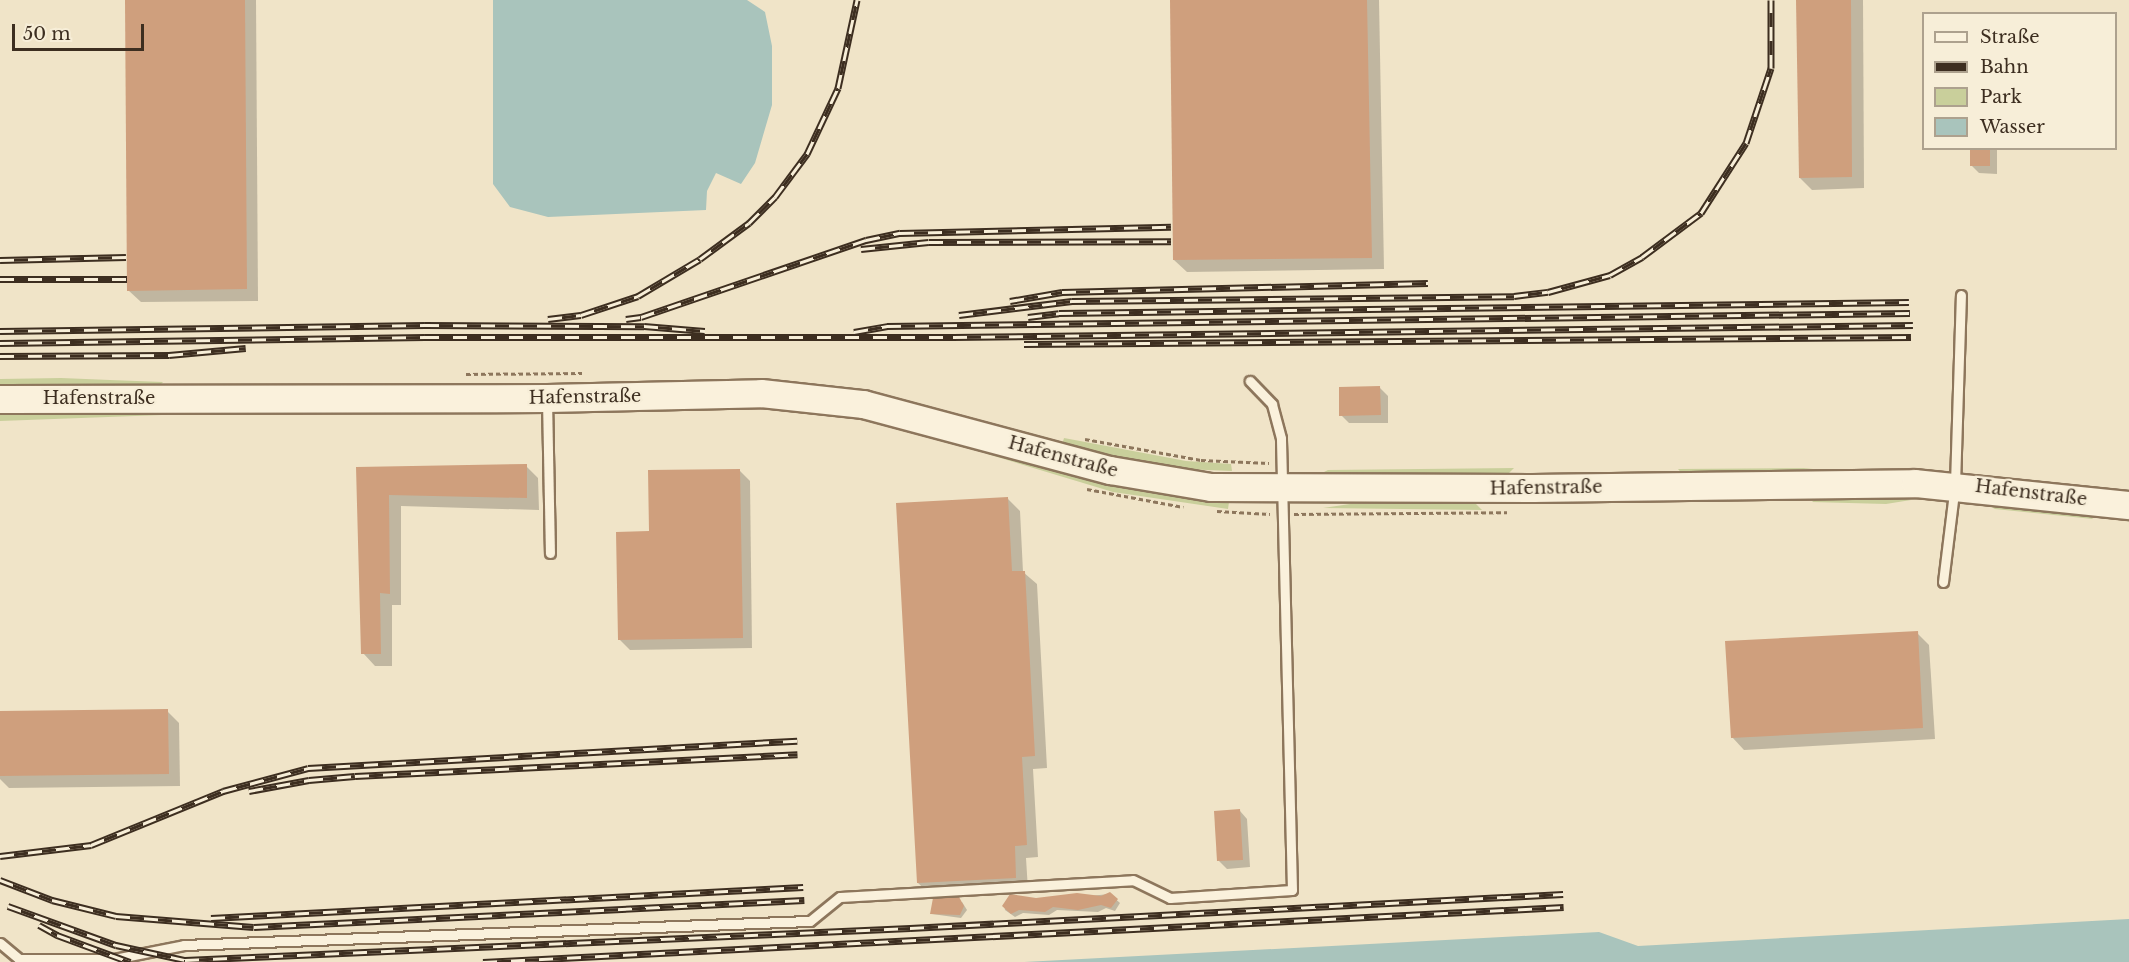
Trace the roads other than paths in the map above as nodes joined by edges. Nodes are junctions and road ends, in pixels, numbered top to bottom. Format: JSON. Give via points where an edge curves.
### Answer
{"nodes":[{"id":1,"x":1961,"y":295,"type":"dead end"},
{"id":2,"x":1250,"y":381,"type":"dead end"},
{"id":3,"x":547,"y":398,"type":"junction"},
{"id":4,"x":0,"y":399,"type":"edge"},
{"id":5,"x":1282,"y":476,"type":"junction"},
{"id":6,"x":1955,"y":484,"type":"junction"},
{"id":7,"x":2129,"y":505,"type":"edge"},
{"id":8,"x":550,"y":553,"type":"dead end"},
{"id":9,"x":1943,"y":582,"type":"dead end"},
{"id":10,"x":0,"y":943,"type":"edge"}],
"edges":[{"from":1,"to":6,"type":"lane"},
{"from":2,"to":5,"type":"lane","via":[[1272,404]]},
{"from":3,"to":4,"type":"street","name":"Hafenstraße"},
{"from":3,"to":5,"type":"street","name":"Hafenstraße","via":[[727,393],[810,397],[917,416],[1139,477],[1211,487]]},
{"from":3,"to":8,"type":"lane"},
{"from":5,"to":6,"type":"street","name":"Hafenstraße"},
{"from":5,"to":10,"type":"lane","via":[[1292,890],[1170,898],[1133,880],[934,891],[840,897],[810,921],[184,945],[114,958],[19,958]]},
{"from":6,"to":7,"type":"street","name":"Hafenstraße"},
{"from":6,"to":9,"type":"lane"}]}
